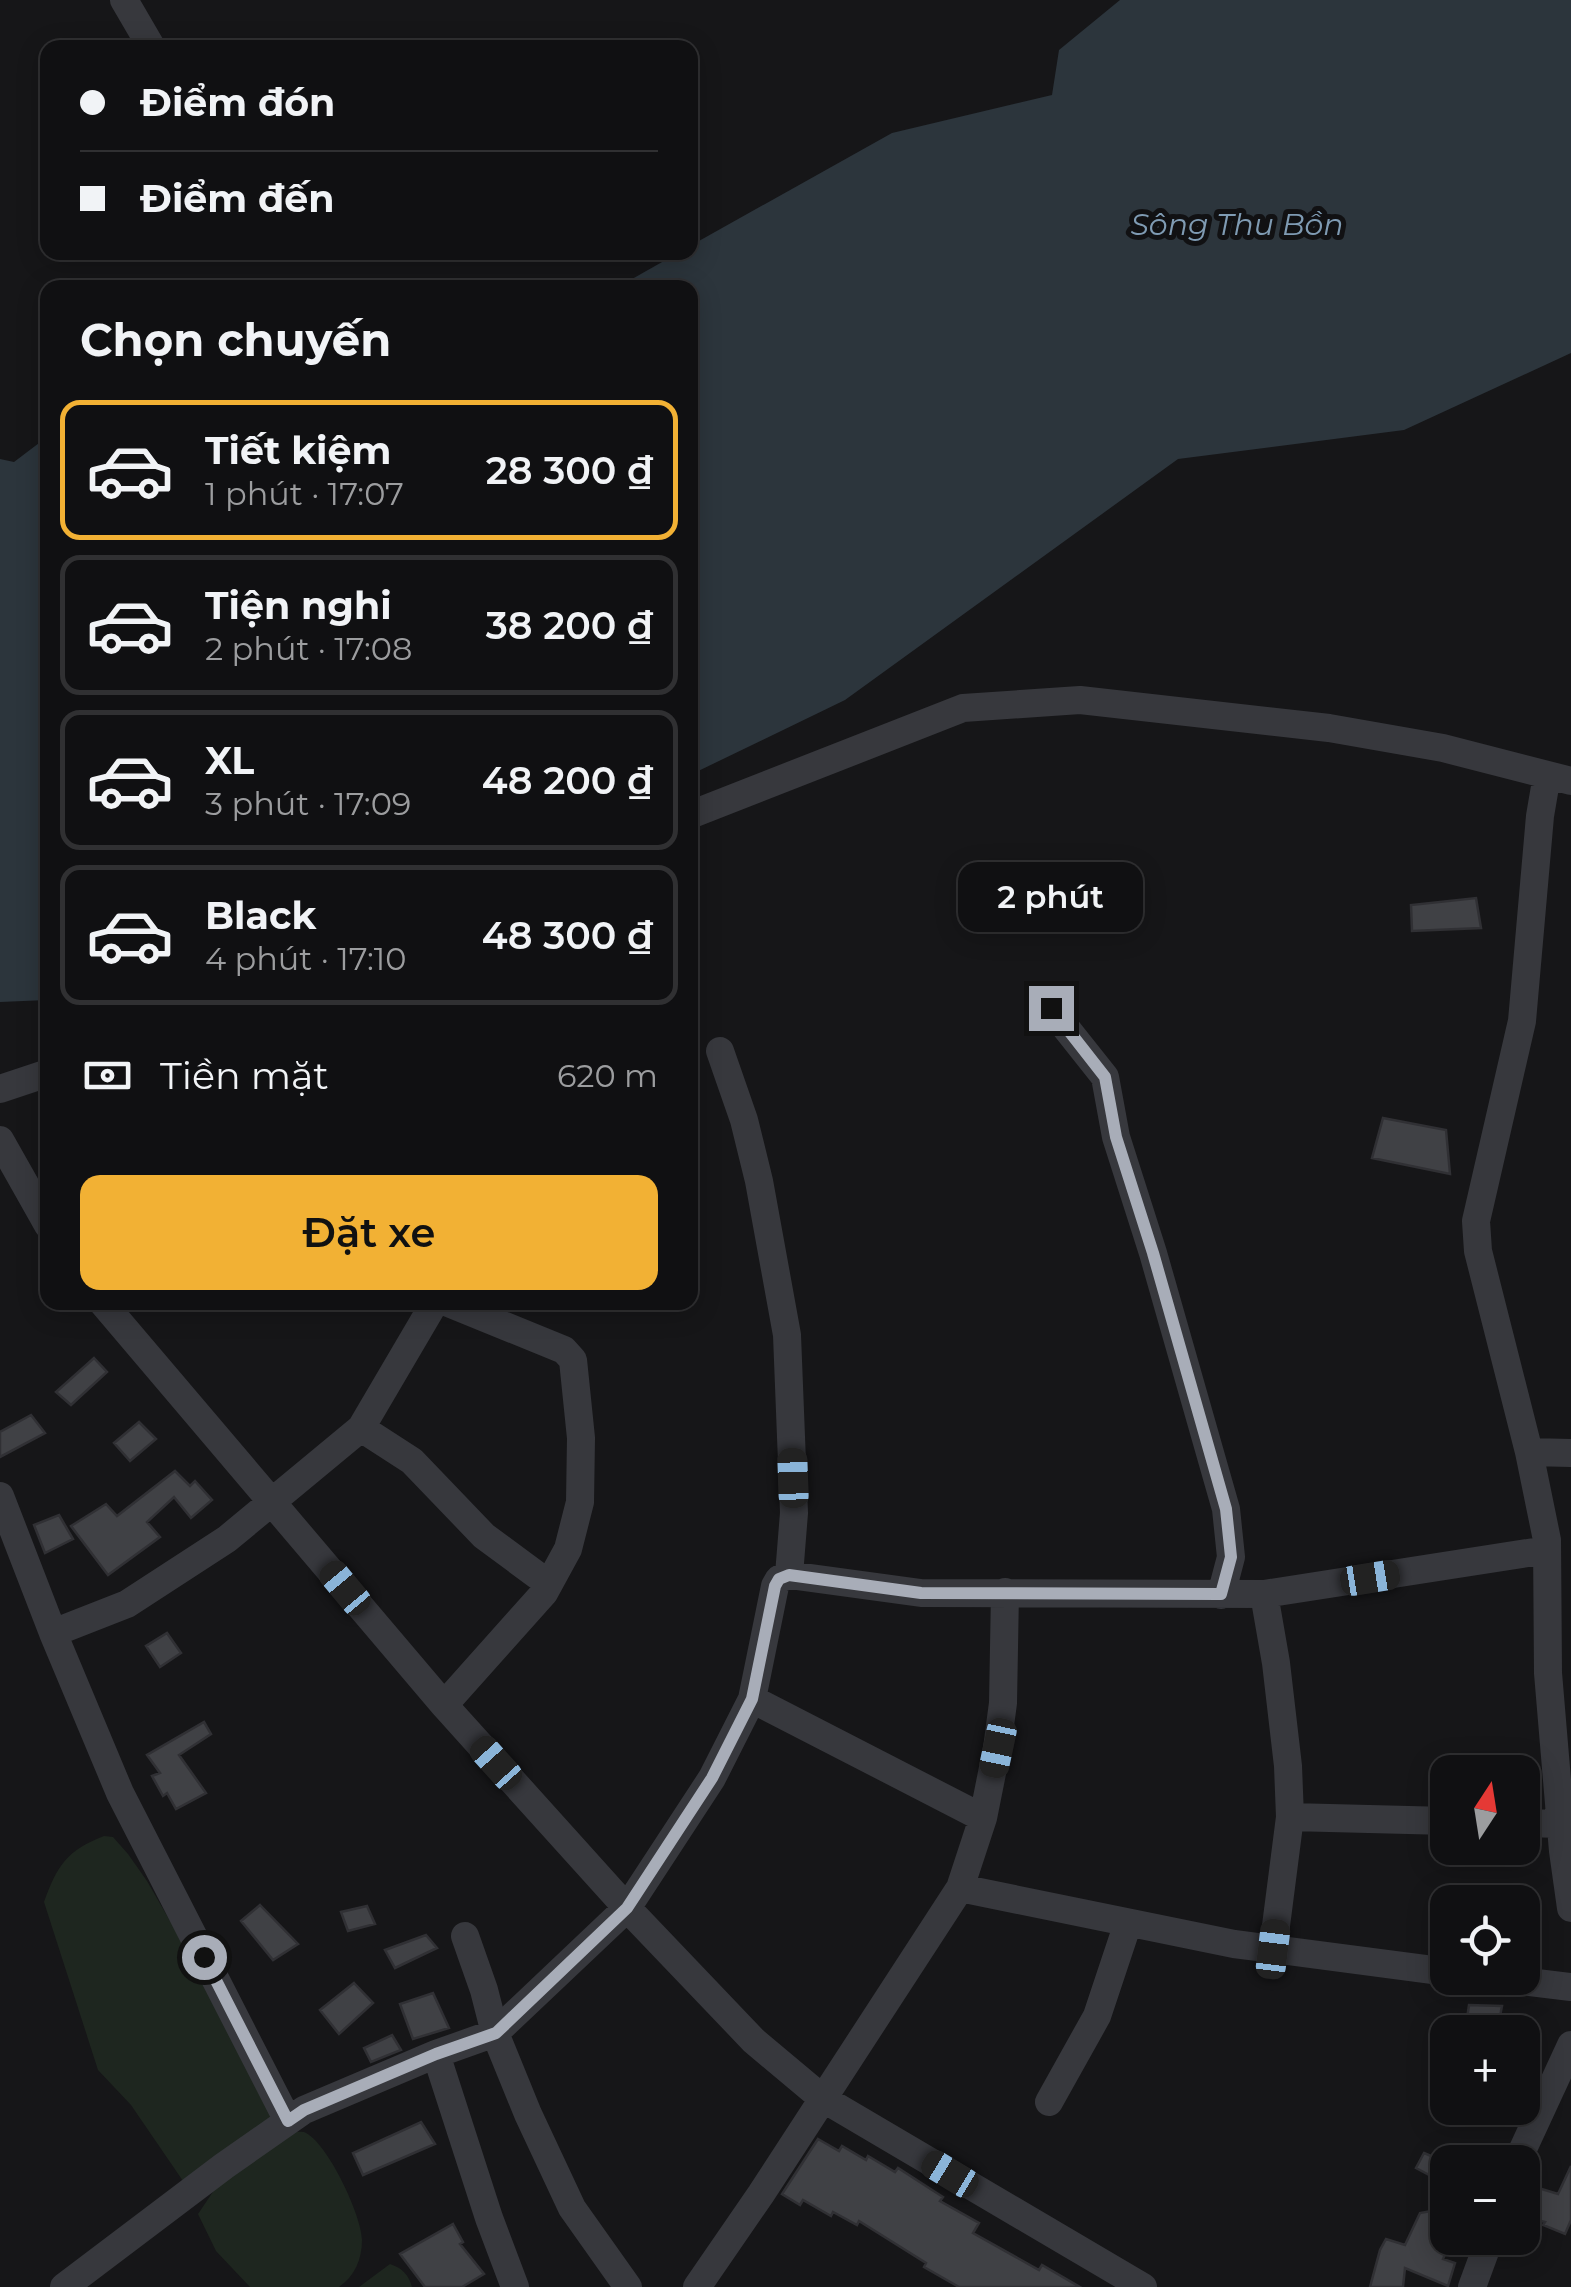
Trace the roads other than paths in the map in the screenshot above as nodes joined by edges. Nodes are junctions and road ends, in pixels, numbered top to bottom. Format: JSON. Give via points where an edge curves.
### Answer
{"nodes":[{"id":1,"x":124,"y":0,"type":"edge"},
{"id":2,"x":147,"y":40,"type":"edge"},
{"id":3,"x":1559,"y":778,"type":"edge"},
{"id":4,"x":698,"y":812,"type":"edge"},
{"id":5,"x":1051,"y":1008,"type":"dead end"},
{"id":6,"x":720,"y":1051,"type":"dead end"},
{"id":7,"x":40,"y":1075,"type":"edge"},
{"id":8,"x":0,"y":1088,"type":"edge"},
{"id":9,"x":0,"y":1140,"type":"edge"},
{"id":10,"x":40,"y":1211,"type":"edge"},
{"id":11,"x":109,"y":1310,"type":"edge"},
{"id":12,"x":430,"y":1310,"type":"edge"},
{"id":13,"x":466,"y":1310,"type":"edge"},
{"id":14,"x":361,"y":1428,"type":"junction"},
{"id":15,"x":1529,"y":1452,"type":"junction"},
{"id":16,"x":1571,"y":1453,"type":"edge"},
{"id":17,"x":0,"y":1496,"type":"edge"},
{"id":18,"x":270,"y":1501,"type":"junction"},
{"id":19,"x":1547,"y":1550,"type":"junction"},
{"id":20,"x":789,"y":1575,"type":"junction"},
{"id":21,"x":549,"y":1584,"type":"junction"},
{"id":22,"x":1005,"y":1592,"type":"junction"},
{"id":23,"x":1221,"y":1594,"type":"junction"},
{"id":24,"x":1264,"y":1594,"type":"junction"},
{"id":25,"x":53,"y":1633,"type":"junction"},
{"id":26,"x":1559,"y":1636,"type":"edge"},
{"id":27,"x":752,"y":1699,"type":"junction"},
{"id":28,"x":444,"y":1705,"type":"junction"},
{"id":29,"x":1290,"y":1816,"type":"junction"},
{"id":30,"x":982,"y":1818,"type":"junction"},
{"id":31,"x":1430,"y":1820,"type":"edge"},
{"id":32,"x":1540,"y":1831,"type":"edge"},
{"id":33,"x":1565,"y":1842,"type":"edge"},
{"id":34,"x":960,"y":1888,"type":"junction"},
{"id":35,"x":627,"y":1908,"type":"junction"},
{"id":36,"x":1571,"y":1908,"type":"edge"},
{"id":37,"x":1128,"y":1923,"type":"junction"},
{"id":38,"x":465,"y":1936,"type":"dead end"},
{"id":39,"x":1273,"y":1949,"type":"junction"},
{"id":40,"x":1430,"y":1970,"type":"edge"},
{"id":41,"x":1540,"y":1983,"type":"edge"},
{"id":42,"x":1571,"y":1987,"type":"edge"},
{"id":43,"x":496,"y":2033,"type":"junction"},
{"id":44,"x":1571,"y":2045,"type":"edge"},
{"id":45,"x":436,"y":2054,"type":"junction"},
{"id":46,"x":822,"y":2098,"type":"junction"},
{"id":47,"x":1049,"y":2102,"type":"dead end"},
{"id":48,"x":288,"y":2121,"type":"junction"},
{"id":49,"x":1525,"y":2145,"type":"edge"},
{"id":50,"x":1484,"y":2255,"type":"edge"},
{"id":51,"x":64,"y":2287,"type":"edge"},
{"id":52,"x":516,"y":2287,"type":"edge"},
{"id":53,"x":628,"y":2287,"type":"edge"},
{"id":54,"x":697,"y":2287,"type":"edge"},
{"id":55,"x":1143,"y":2287,"type":"edge"},
{"id":56,"x":1472,"y":2287,"type":"edge"}],
"edges":[{"from":1,"to":2,"type":"street"},
{"from":3,"to":4,"type":"street","via":[[1348,732],[1080,700],[963,708]]},
{"from":3,"to":15,"type":"street","via":[[1540,816],[1522,1022],[1476,1221]]},
{"from":5,"to":23,"type":"street","via":[[1105,1077],[1116,1137],[1226,1509],[1231,1557]]},
{"from":6,"to":20,"type":"street","via":[[759,1181],[787,1334],[794,1513]]},
{"from":7,"to":8,"type":"street"},
{"from":9,"to":10,"type":"street"},
{"from":11,"to":18,"type":"street"},
{"from":12,"to":14,"type":"street"},
{"from":13,"to":21,"type":"street","via":[[564,1350],[573,1360],[580,1502],[568,1548]]},
{"from":14,"to":18,"type":"street"},
{"from":14,"to":21,"type":"street","via":[[412,1461],[484,1536]]},
{"from":15,"to":16,"type":"street"},
{"from":15,"to":19,"type":"street"},
{"from":17,"to":25,"type":"street"},
{"from":18,"to":25,"type":"street","via":[[227,1539],[127,1604]]},
{"from":18,"to":28,"type":"street"},
{"from":19,"to":24,"type":"street"},
{"from":19,"to":26,"type":"street"},
{"from":20,"to":22,"type":"street","via":[[921,1593]]},
{"from":20,"to":27,"type":"street","via":[[775,1586]]},
{"from":21,"to":28,"type":"street"},
{"from":22,"to":23,"type":"street"},
{"from":22,"to":30,"type":"street","via":[[1003,1703]]},
{"from":23,"to":24,"type":"street"},
{"from":24,"to":29,"type":"street"},
{"from":25,"to":48,"type":"street","via":[[120,1793]]},
{"from":26,"to":33,"type":"street","via":[[1548,1673]]},
{"from":27,"to":30,"type":"street"},
{"from":27,"to":35,"type":"street","via":[[712,1778]]},
{"from":28,"to":35,"type":"street"},
{"from":29,"to":31,"type":"street"},
{"from":29,"to":39,"type":"street"},
{"from":30,"to":34,"type":"street"},
{"from":32,"to":33,"type":"street"},
{"from":33,"to":36,"type":"street"},
{"from":34,"to":37,"type":"street"},
{"from":34,"to":46,"type":"street"},
{"from":35,"to":43,"type":"street"},
{"from":35,"to":46,"type":"street","via":[[754,2042]]},
{"from":37,"to":39,"type":"street"},
{"from":37,"to":47,"type":"street","via":[[1097,2016]]},
{"from":38,"to":43,"type":"street"},
{"from":39,"to":40,"type":"street"},
{"from":41,"to":42,"type":"street"},
{"from":43,"to":45,"type":"street"},
{"from":43,"to":53,"type":"street","via":[[572,2208]]},
{"from":44,"to":49,"type":"street"},
{"from":45,"to":48,"type":"street"},
{"from":45,"to":52,"type":"street"},
{"from":46,"to":54,"type":"street"},
{"from":46,"to":55,"type":"street"},
{"from":48,"to":51,"type":"street"},
{"from":50,"to":56,"type":"street"}]}
